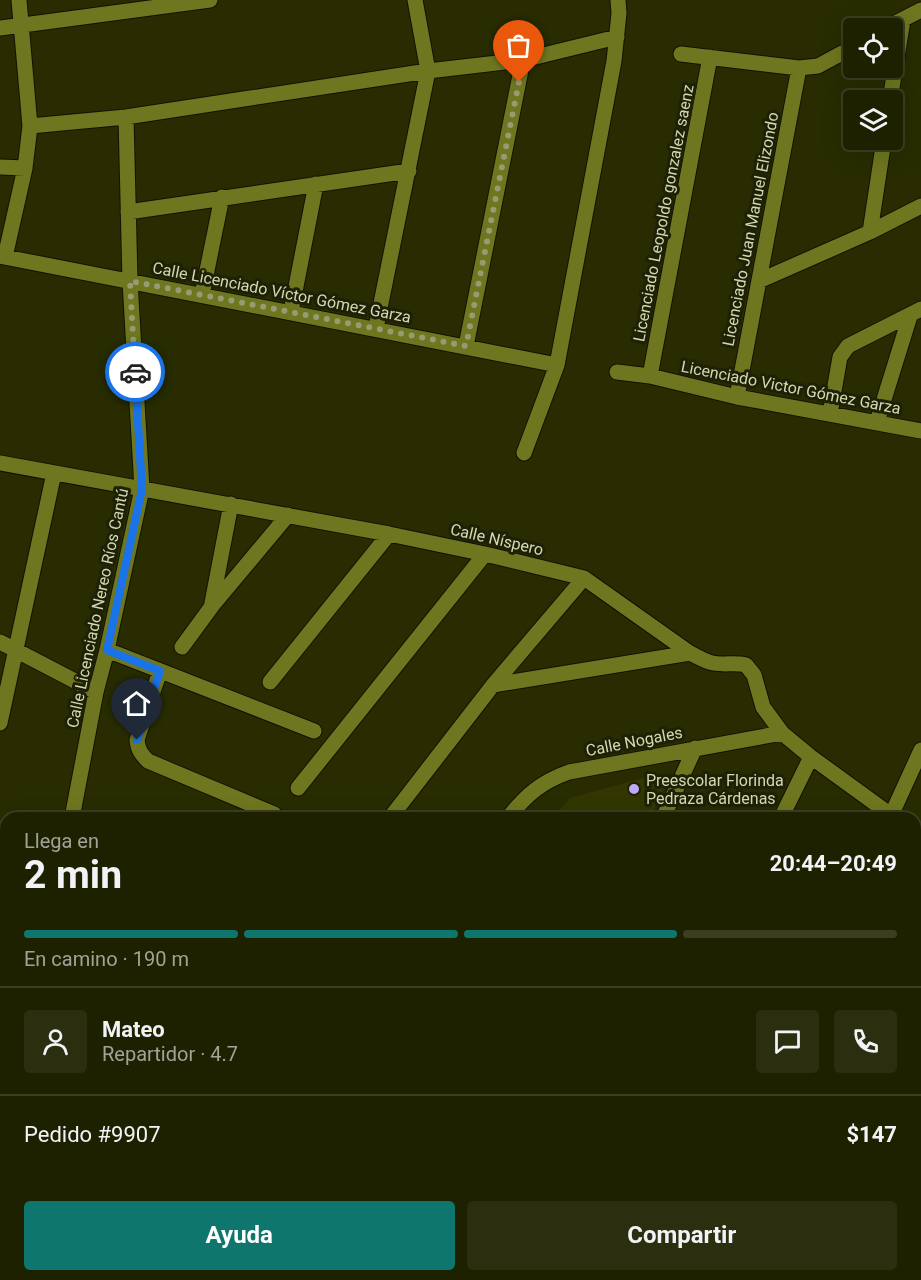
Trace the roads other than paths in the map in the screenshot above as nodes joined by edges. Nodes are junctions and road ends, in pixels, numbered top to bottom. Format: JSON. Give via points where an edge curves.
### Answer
{"nodes":[{"id":1,"x":19,"y":0,"type":"edge"},
{"id":2,"x":210,"y":0,"type":"edge"},
{"id":3,"x":415,"y":0,"type":"edge"},
{"id":4,"x":618,"y":0,"type":"edge"},
{"id":5,"x":921,"y":10,"type":"edge"},
{"id":6,"x":903,"y":20,"type":"edge"},
{"id":7,"x":23,"y":25,"type":"junction"},
{"id":8,"x":0,"y":28,"type":"edge"},
{"id":9,"x":617,"y":37,"type":"junction"},
{"id":10,"x":842,"y":53,"type":"dead end"},
{"id":11,"x":681,"y":54,"type":"dead end"},
{"id":12,"x":710,"y":57,"type":"junction"},
{"id":13,"x":523,"y":60,"type":"junction"},
{"id":14,"x":799,"y":68,"type":"junction"},
{"id":15,"x":428,"y":71,"type":"junction"},
{"id":16,"x":126,"y":117,"type":"junction"},
{"id":17,"x":30,"y":126,"type":"junction"},
{"id":18,"x":882,"y":150,"type":"edge"},
{"id":19,"x":0,"y":167,"type":"edge"},
{"id":20,"x":25,"y":168,"type":"junction"},
{"id":21,"x":409,"y":171,"type":"junction"},
{"id":22,"x":316,"y":184,"type":"junction"},
{"id":23,"x":222,"y":197,"type":"junction"},
{"id":24,"x":921,"y":206,"type":"edge"},
{"id":25,"x":128,"y":212,"type":"junction"},
{"id":26,"x":870,"y":232,"type":"junction"},
{"id":27,"x":3,"y":256,"type":"edge"},
{"id":28,"x":130,"y":281,"type":"junction"},
{"id":29,"x":759,"y":281,"type":"junction"},
{"id":30,"x":202,"y":295,"type":"junction"},
{"id":31,"x":291,"y":312,"type":"junction"},
{"id":32,"x":915,"y":313,"type":"edge"},
{"id":33,"x":376,"y":328,"type":"junction"},
{"id":34,"x":466,"y":346,"type":"junction"},
{"id":35,"x":557,"y":364,"type":"junction"},
{"id":36,"x":617,"y":372,"type":"dead end"},
{"id":37,"x":650,"y":376,"type":"junction"},
{"id":38,"x":737,"y":397,"type":"junction"},
{"id":39,"x":830,"y":414,"type":"junction"},
{"id":40,"x":877,"y":422,"type":"junction"},
{"id":41,"x":921,"y":431,"type":"edge"},
{"id":42,"x":524,"y":453,"type":"dead end"},
{"id":43,"x":0,"y":463,"type":"edge"},
{"id":44,"x":54,"y":473,"type":"junction"},
{"id":45,"x":142,"y":489,"type":"junction"},
{"id":46,"x":231,"y":504,"type":"junction"},
{"id":47,"x":288,"y":515,"type":"junction"},
{"id":48,"x":388,"y":534,"type":"junction"},
{"id":49,"x":485,"y":554,"type":"junction"},
{"id":50,"x":584,"y":578,"type":"junction"},
{"id":51,"x":212,"y":606,"type":"junction"},
{"id":52,"x":0,"y":642,"type":"edge"},
{"id":53,"x":182,"y":647,"type":"dead end"},
{"id":54,"x":107,"y":650,"type":"junction"},
{"id":55,"x":14,"y":651,"type":"junction"},
{"id":56,"x":690,"y":653,"type":"junction"},
{"id":57,"x":160,"y":671,"type":"junction"},
{"id":58,"x":270,"y":682,"type":"dead end"},
{"id":59,"x":493,"y":685,"type":"junction"},
{"id":60,"x":96,"y":692,"type":"junction"},
{"id":61,"x":0,"y":723,"type":"edge"},
{"id":62,"x":314,"y":731,"type":"dead end"},
{"id":63,"x":782,"y":733,"type":"junction"},
{"id":64,"x":695,"y":748,"type":"junction"},
{"id":65,"x":921,"y":750,"type":"edge"},
{"id":66,"x":811,"y":757,"type":"junction"},
{"id":67,"x":298,"y":788,"type":"dead end"},
{"id":68,"x":73,"y":812,"type":"edge"},
{"id":69,"x":264,"y":812,"type":"edge"},
{"id":70,"x":395,"y":812,"type":"edge"},
{"id":71,"x":513,"y":812,"type":"edge"},
{"id":72,"x":666,"y":812,"type":"edge"},
{"id":73,"x":784,"y":812,"type":"edge"},
{"id":74,"x":885,"y":812,"type":"edge"},
{"id":75,"x":894,"y":812,"type":"edge"}],
"edges":[{"from":1,"to":7,"type":"street"},
{"from":2,"to":7,"type":"street"},
{"from":3,"to":15,"type":"street"},
{"from":4,"to":9,"type":"street"},
{"from":5,"to":6,"type":"street"},
{"from":7,"to":8,"type":"street"},
{"from":7,"to":17,"type":"street"},
{"from":9,"to":13,"type":"street"},
{"from":9,"to":35,"type":"street"},
{"from":10,"to":14,"type":"street","via":[[818,66]]},
{"from":11,"to":12,"type":"street"},
{"from":12,"to":14,"type":"street"},
{"from":12,"to":37,"type":"street","name":"Licenciado Leopoldo gonzalez saenz"},
{"from":13,"to":15,"type":"street"},
{"from":13,"to":34,"type":"street"},
{"from":14,"to":29,"type":"street","name":"Licenciado Juan Manuel Elizondo"},
{"from":15,"to":16,"type":"street"},
{"from":15,"to":21,"type":"street"},
{"from":16,"to":17,"type":"street"},
{"from":16,"to":25,"type":"street","name":"Calle Licenciado Nereo Ríos Cantú"},
{"from":17,"to":20,"type":"street"},
{"from":18,"to":26,"type":"street"},
{"from":19,"to":20,"type":"street"},
{"from":20,"to":27,"type":"street"},
{"from":21,"to":22,"type":"street"},
{"from":21,"to":33,"type":"street"},
{"from":22,"to":23,"type":"street"},
{"from":22,"to":31,"type":"street"},
{"from":23,"to":25,"type":"street"},
{"from":23,"to":30,"type":"street"},
{"from":24,"to":26,"type":"street"},
{"from":25,"to":28,"type":"street","name":"Calle Licenciado Nereo Ríos Cantú"},
{"from":26,"to":29,"type":"street"},
{"from":27,"to":28,"type":"street","name":"Calle Licenciado Víctor Gómez Garza"},
{"from":28,"to":30,"type":"street","name":"Calle Licenciado Víctor Gómez Garza"},
{"from":28,"to":45,"type":"street","name":"Calle Licenciado Nereo Ríos Cantú"},
{"from":29,"to":38,"type":"street","name":"Licenciado Juan Manuel Elizondo"},
{"from":30,"to":31,"type":"street","name":"Calle Licenciado Víctor Gómez Garza"},
{"from":31,"to":33,"type":"street","name":"Calle Licenciado Víctor Gómez Garza"},
{"from":32,"to":39,"type":"street","via":[[848,346],[840,357]]},
{"from":32,"to":40,"type":"street"},
{"from":33,"to":34,"type":"street","name":"Calle Licenciado Víctor Gómez Garza"},
{"from":34,"to":35,"type":"street","name":"Calle Licenciado Víctor Gómez Garza"},
{"from":35,"to":42,"type":"street"},
{"from":36,"to":37,"type":"street","name":"Licenciado Victor Gómez Garza"},
{"from":37,"to":38,"type":"street","name":"Licenciado Victor Gómez Garza"},
{"from":38,"to":39,"type":"street","name":"Licenciado Victor Gómez Garza"},
{"from":39,"to":40,"type":"street","name":"Licenciado Victor Gómez Garza"},
{"from":40,"to":41,"type":"street","name":"Licenciado Victor Gómez Garza"},
{"from":43,"to":44,"type":"street","name":"Calle Níspero"},
{"from":44,"to":45,"type":"street","name":"Calle Níspero"},
{"from":44,"to":55,"type":"street"},
{"from":45,"to":46,"type":"street","name":"Calle Níspero"},
{"from":45,"to":54,"type":"street","name":"Calle Licenciado Nereo Ríos Cantú"},
{"from":46,"to":47,"type":"street","name":"Calle Níspero"},
{"from":46,"to":51,"type":"street"},
{"from":47,"to":48,"type":"street","name":"Calle Níspero"},
{"from":47,"to":51,"type":"street"},
{"from":48,"to":49,"type":"street","name":"Calle Níspero"},
{"from":48,"to":58,"type":"street"},
{"from":49,"to":50,"type":"street","name":"Calle Níspero"},
{"from":49,"to":67,"type":"street"},
{"from":50,"to":56,"type":"street","name":"Calle Níspero"},
{"from":50,"to":59,"type":"street"},
{"from":51,"to":53,"type":"street"},
{"from":52,"to":55,"type":"street"},
{"from":54,"to":57,"type":"street"},
{"from":54,"to":60,"type":"street","name":"Calle Licenciado Nereo Ríos Cantú"},
{"from":55,"to":60,"type":"street"},
{"from":55,"to":61,"type":"street"},
{"from":56,"to":59,"type":"street"},
{"from":56,"to":63,"type":"street","name":"Calle Níspero","via":[[709,662],[746,665],[754,675],[763,707]]},
{"from":57,"to":62,"type":"street"},
{"from":57,"to":69,"type":"street","via":[[137,740],[142,755]]},
{"from":59,"to":70,"type":"street"},
{"from":60,"to":68,"type":"street","name":"Calle Licenciado Nereo Ríos Cantú"},
{"from":63,"to":64,"type":"street","name":"Calle Nogales"},
{"from":63,"to":66,"type":"street","name":"Calle Níspero"},
{"from":64,"to":71,"type":"street","name":"Calle Nogales","via":[[554,777],[524,798]]},
{"from":64,"to":72,"type":"street"},
{"from":65,"to":75,"type":"street"},
{"from":66,"to":73,"type":"street"},
{"from":66,"to":74,"type":"street","name":"Calle Níspero"}]}
